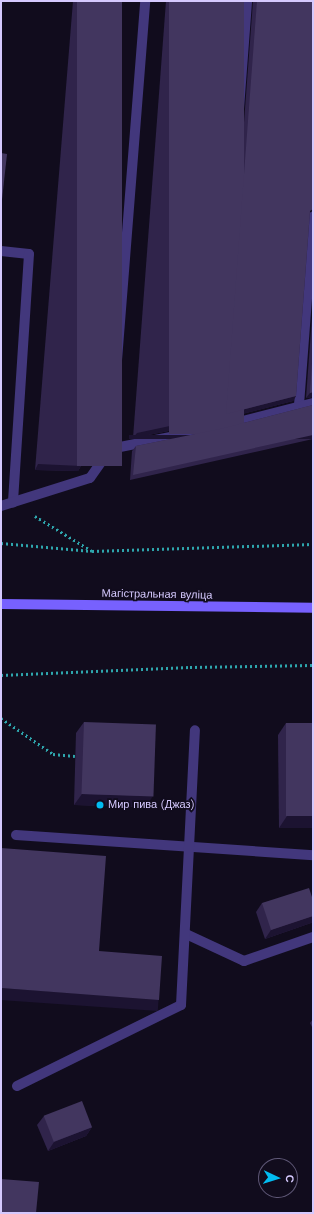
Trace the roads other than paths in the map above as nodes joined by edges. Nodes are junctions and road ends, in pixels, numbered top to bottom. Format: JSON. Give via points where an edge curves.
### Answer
{"nodes":[{"id":1,"x":146,"y":1,"type":"edge"},
{"id":2,"x":247,"y":1,"type":"edge"},
{"id":3,"x":313,"y":217,"type":"edge"},
{"id":4,"x":1,"y":251,"type":"edge"},
{"id":5,"x":313,"y":403,"type":"edge"},
{"id":6,"x":300,"y":405,"type":"junction"},
{"id":7,"x":215,"y":428,"type":"junction"},
{"id":8,"x":110,"y":449,"type":"junction"},
{"id":9,"x":13,"y":502,"type":"junction"},
{"id":10,"x":1,"y":506,"type":"edge"},
{"id":11,"x":1,"y":604,"type":"edge"},
{"id":12,"x":313,"y":608,"type":"edge"},
{"id":13,"x":195,"y":730,"type":"dead end"},
{"id":14,"x":16,"y":835,"type":"dead end"},
{"id":15,"x":191,"y":847,"type":"junction"},
{"id":16,"x":313,"y":855,"type":"edge"},
{"id":17,"x":186,"y":934,"type":"junction"},
{"id":18,"x":313,"y":937,"type":"edge"},
{"id":19,"x":17,"y":1086,"type":"dead end"}],
"edges":[{"from":1,"to":8,"type":"lane"},
{"from":2,"to":7,"type":"lane"},
{"from":3,"to":6,"type":"lane"},
{"from":4,"to":9,"type":"lane","via":[[29,254]]},
{"from":5,"to":6,"type":"lane"},
{"from":6,"to":7,"type":"lane"},
{"from":7,"to":8,"type":"lane"},
{"from":8,"to":9,"type":"lane","via":[[90,478]]},
{"from":9,"to":10,"type":"lane"},
{"from":11,"to":12,"type":"main road","name":"Магістральная вуліца"},
{"from":13,"to":15,"type":"lane"},
{"from":14,"to":15,"type":"lane"},
{"from":15,"to":16,"type":"lane"},
{"from":15,"to":17,"type":"lane"},
{"from":17,"to":18,"type":"lane","via":[[244,961]]},
{"from":17,"to":19,"type":"lane","via":[[181,1005]]}]}
